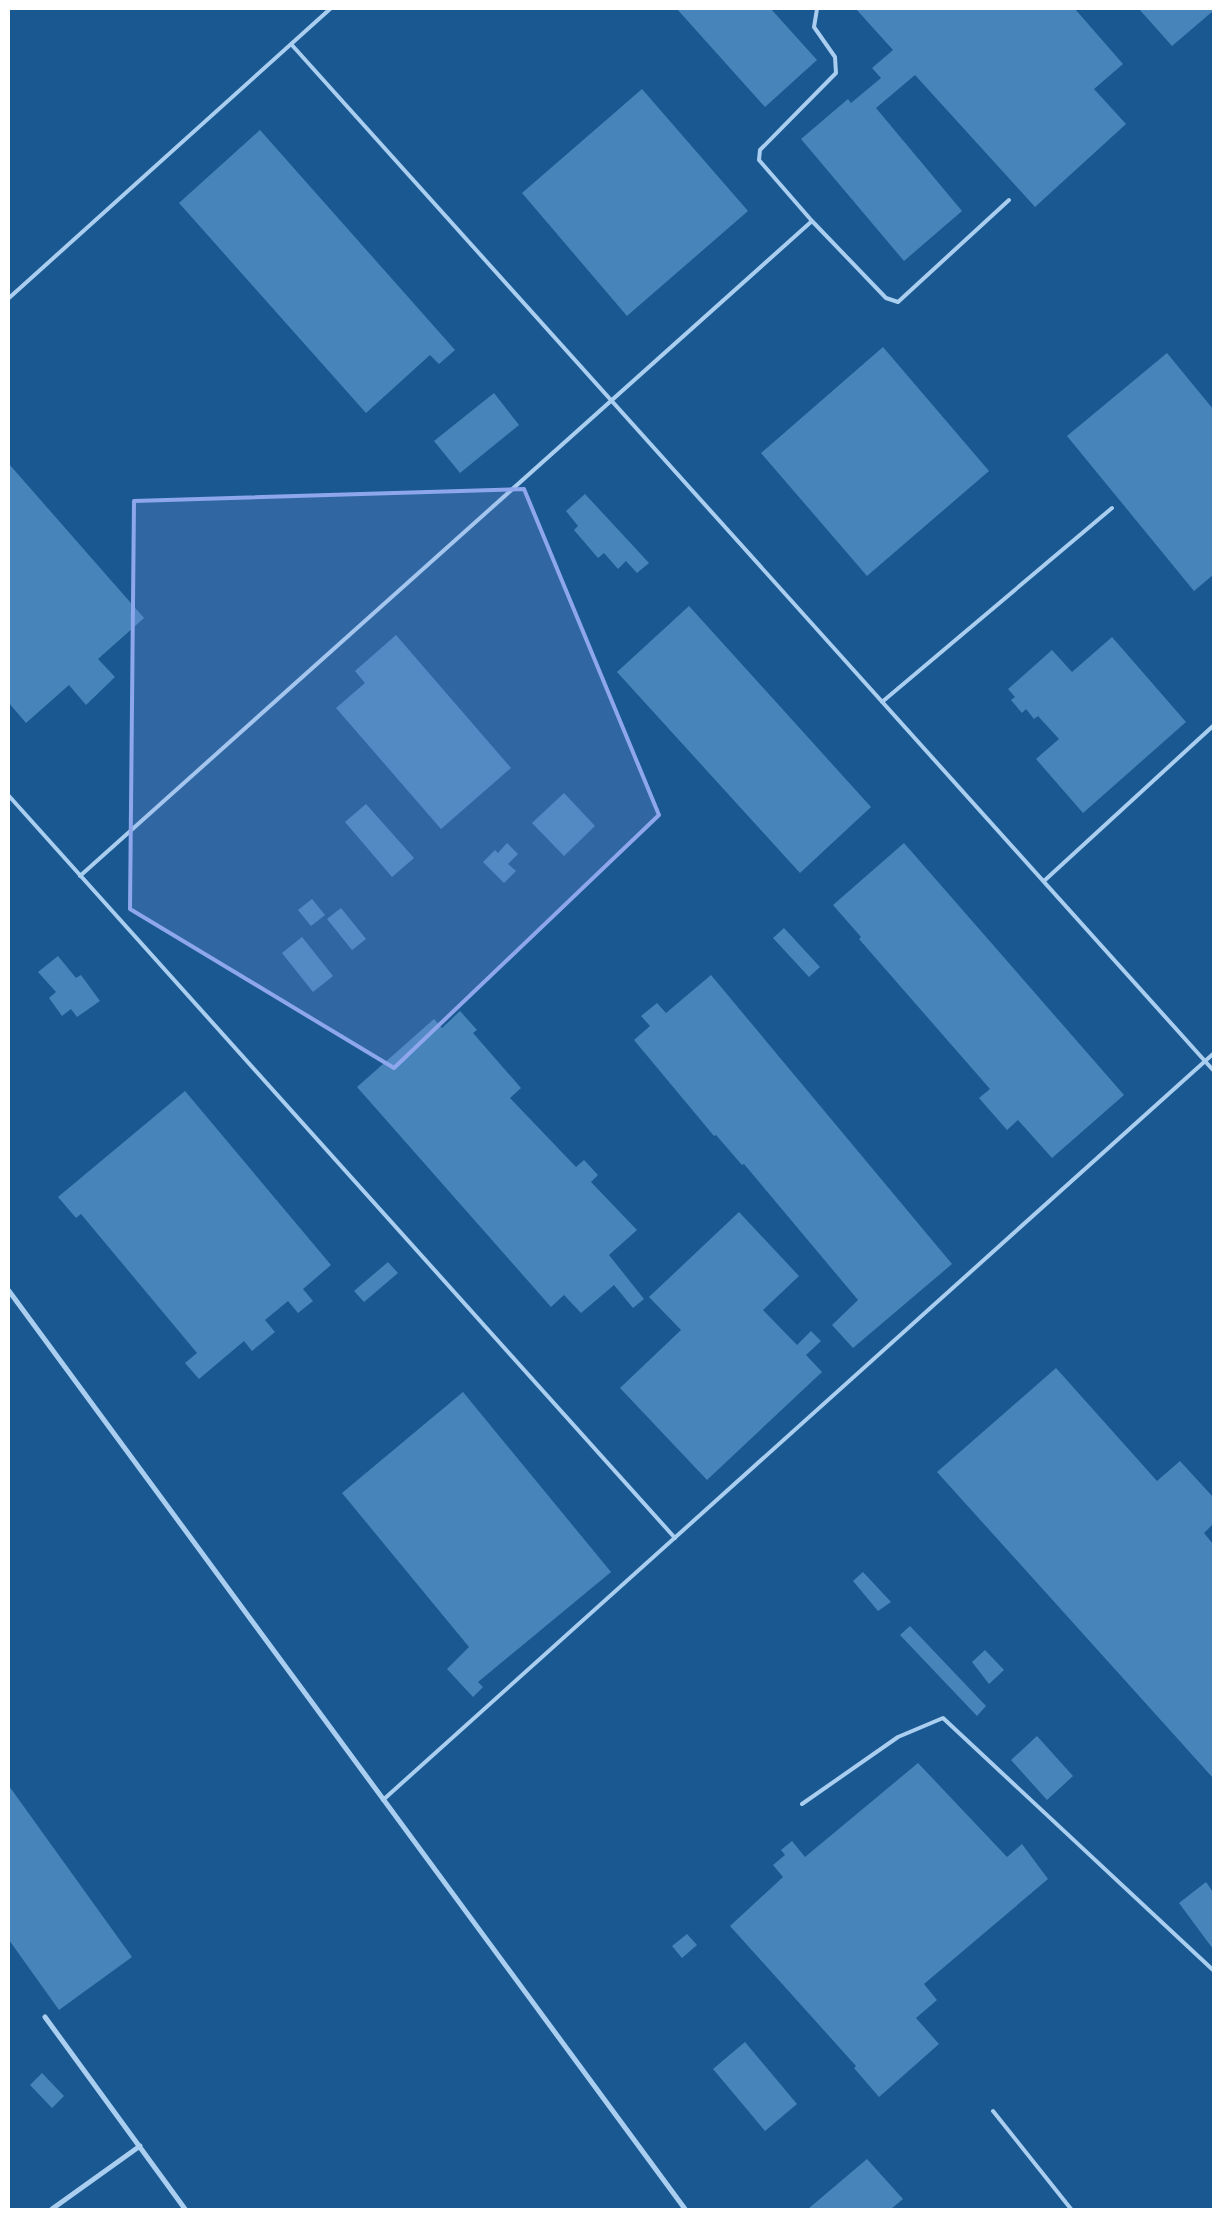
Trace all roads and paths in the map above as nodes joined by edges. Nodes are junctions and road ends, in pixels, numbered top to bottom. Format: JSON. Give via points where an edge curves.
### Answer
{"nodes":[{"id":1,"x":330,"y":9,"type":"edge"},
{"id":2,"x":817,"y":9,"type":"edge"},
{"id":3,"x":291,"y":44,"type":"junction"},
{"id":4,"x":1009,"y":200,"type":"dead end"},
{"id":5,"x":812,"y":221,"type":"junction"},
{"id":6,"x":9,"y":298,"type":"edge"},
{"id":7,"x":611,"y":401,"type":"junction"},
{"id":8,"x":1112,"y":508,"type":"dead end"},
{"id":9,"x":882,"y":702,"type":"junction"},
{"id":10,"x":1213,"y":726,"type":"edge"},
{"id":11,"x":9,"y":796,"type":"edge"},
{"id":12,"x":80,"y":876,"type":"junction"},
{"id":13,"x":1044,"y":882,"type":"junction"},
{"id":14,"x":1213,"y":1054,"type":"edge"},
{"id":15,"x":1205,"y":1062,"type":"junction"},
{"id":16,"x":1213,"y":1070,"type":"edge"},
{"id":17,"x":9,"y":1291,"type":"edge"},
{"id":18,"x":675,"y":1538,"type":"junction"},
{"id":19,"x":383,"y":1800,"type":"junction"},
{"id":20,"x":802,"y":1804,"type":"dead end"},
{"id":21,"x":1213,"y":1970,"type":"edge"},
{"id":22,"x":45,"y":2017,"type":"dead end"},
{"id":23,"x":992,"y":2112,"type":"dead end"},
{"id":24,"x":140,"y":2146,"type":"junction"},
{"id":25,"x":52,"y":2209,"type":"edge"},
{"id":26,"x":186,"y":2209,"type":"edge"},
{"id":27,"x":685,"y":2209,"type":"edge"},
{"id":28,"x":1071,"y":2209,"type":"edge"}],
"edges":[{"from":1,"to":3,"type":"lane"},
{"from":2,"to":5,"type":"lane","via":[[814,27],[835,57],[836,73],[760,150],[759,160]]},
{"from":3,"to":6,"type":"lane"},
{"from":3,"to":7,"type":"lane"},
{"from":4,"to":5,"type":"lane","via":[[898,302],[886,298]]},
{"from":5,"to":7,"type":"lane"},
{"from":7,"to":9,"type":"lane"},
{"from":7,"to":12,"type":"lane"},
{"from":8,"to":9,"type":"lane"},
{"from":9,"to":13,"type":"lane"},
{"from":10,"to":13,"type":"lane"},
{"from":11,"to":12,"type":"lane"},
{"from":12,"to":18,"type":"lane"},
{"from":13,"to":15,"type":"lane"},
{"from":14,"to":15,"type":"lane"},
{"from":15,"to":16,"type":"lane"},
{"from":15,"to":18,"type":"lane"},
{"from":17,"to":19,"type":"street"},
{"from":18,"to":19,"type":"lane"},
{"from":19,"to":27,"type":"street"},
{"from":20,"to":21,"type":"lane","via":[[898,1737],[943,1718]]},
{"from":22,"to":24,"type":"street"},
{"from":23,"to":28,"type":"lane"},
{"from":24,"to":25,"type":"street"},
{"from":24,"to":26,"type":"street"}]}
